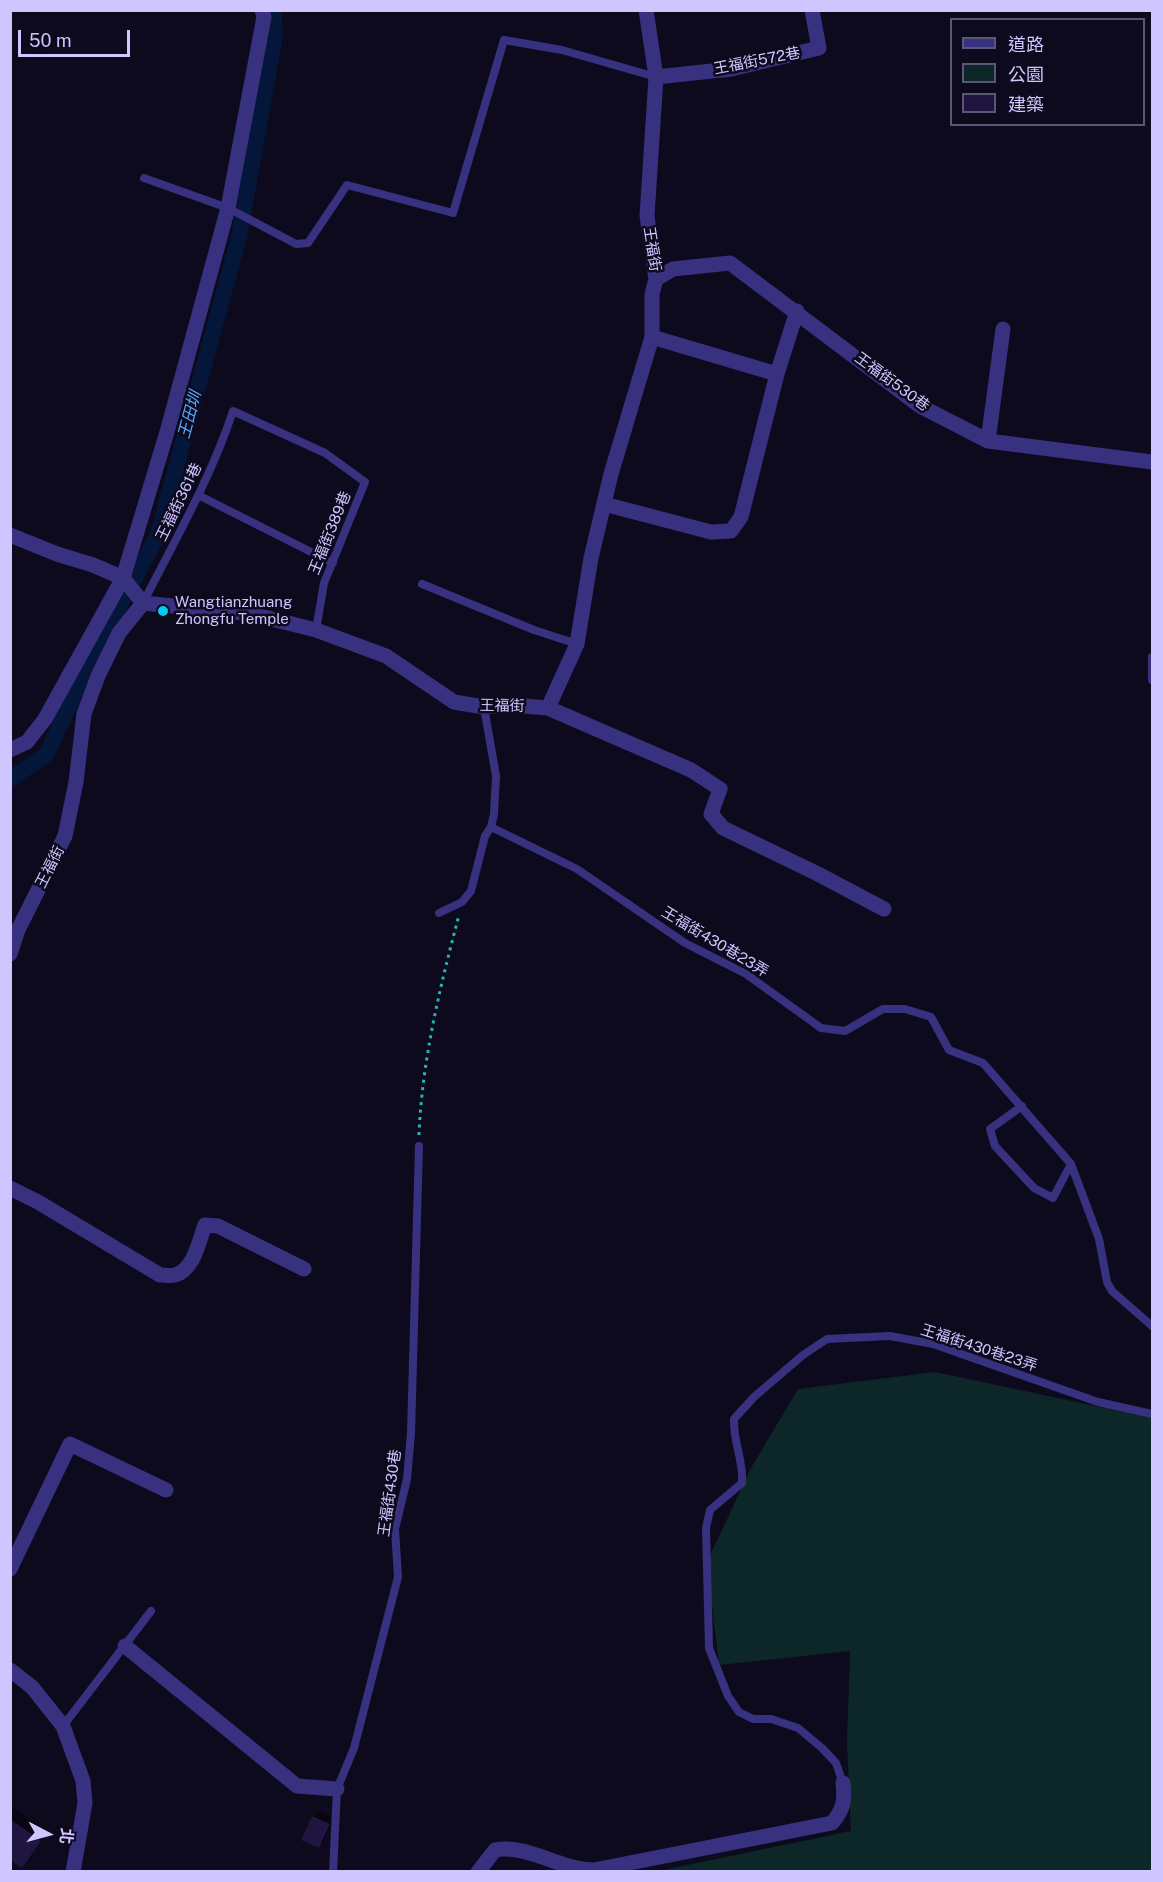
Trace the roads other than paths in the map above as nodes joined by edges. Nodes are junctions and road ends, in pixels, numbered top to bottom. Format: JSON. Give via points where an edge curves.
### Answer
{"nodes":[{"id":1,"x":262,"y":10,"type":"edge"},
{"id":2,"x":646,"y":10,"type":"edge"},
{"id":3,"x":812,"y":10,"type":"edge"},
{"id":4,"x":656,"y":77,"type":"junction"},
{"id":5,"x":144,"y":178,"type":"dead end"},
{"id":6,"x":228,"y":208,"type":"junction"},
{"id":7,"x":656,"y":279,"type":"junction"},
{"id":8,"x":797,"y":311,"type":"junction"},
{"id":9,"x":1003,"y":328,"type":"dead end"},
{"id":10,"x":652,"y":337,"type":"junction"},
{"id":11,"x":777,"y":374,"type":"junction"},
{"id":12,"x":988,"y":441,"type":"junction"},
{"id":13,"x":1152,"y":462,"type":"edge"},
{"id":14,"x":365,"y":482,"type":"joint"},
{"id":15,"x":198,"y":495,"type":"junction"},
{"id":16,"x":604,"y":504,"type":"junction"},
{"id":17,"x":10,"y":535,"type":"edge"},
{"id":18,"x":333,"y":563,"type":"junction"},
{"id":19,"x":123,"y":578,"type":"junction"},
{"id":20,"x":422,"y":584,"type":"dead end"},
{"id":21,"x":143,"y":603,"type":"junction"},
{"id":22,"x":316,"y":630,"type":"junction"},
{"id":23,"x":577,"y":644,"type":"junction"},
{"id":24,"x":1152,"y":657,"type":"edge"},
{"id":25,"x":1152,"y":680,"type":"edge"},
{"id":26,"x":484,"y":707,"type":"junction"},
{"id":27,"x":548,"y":708,"type":"junction"},
{"id":28,"x":10,"y":750,"type":"edge"},
{"id":29,"x":491,"y":827,"type":"junction"},
{"id":30,"x":884,"y":909,"type":"dead end"},
{"id":31,"x":440,"y":913,"type":"dead end"},
{"id":32,"x":10,"y":954,"type":"edge"},
{"id":33,"x":1022,"y":1106,"type":"junction"},
{"id":34,"x":418,"y":1146,"type":"road end"},
{"id":35,"x":1071,"y":1164,"type":"junction"},
{"id":36,"x":10,"y":1188,"type":"edge"},
{"id":37,"x":304,"y":1269,"type":"dead end"},
{"id":38,"x":1152,"y":1326,"type":"edge"},
{"id":39,"x":1152,"y":1414,"type":"edge"},
{"id":40,"x":166,"y":1490,"type":"dead end"},
{"id":41,"x":10,"y":1569,"type":"edge"},
{"id":42,"x":151,"y":1611,"type":"dead end"},
{"id":43,"x":125,"y":1646,"type":"junction"},
{"id":44,"x":10,"y":1671,"type":"edge"},
{"id":45,"x":63,"y":1726,"type":"junction"},
{"id":46,"x":843,"y":1783,"type":"joint"},
{"id":47,"x":337,"y":1789,"type":"junction"},
{"id":48,"x":73,"y":1872,"type":"edge"},
{"id":49,"x":333,"y":1872,"type":"edge"},
{"id":50,"x":478,"y":1872,"type":"edge"}],
"edges":[{"from":1,"to":6,"type":"street","via":[[264,17]]},
{"from":2,"to":4,"type":"street","name":"王福街"},
{"from":3,"to":4,"type":"street","name":"王福街572巷","via":[[819,48],[731,69]]},
{"from":4,"to":6,"type":"lane","via":[[562,50],[504,40],[453,213],[347,185],[308,243],[296,244]]},
{"from":4,"to":7,"type":"street","name":"王福街","via":[[646,216]]},
{"from":5,"to":6,"type":"lane"},
{"from":6,"to":19,"type":"street"},
{"from":7,"to":8,"type":"street","name":"王福街530巷","via":[[673,269],[730,262]]},
{"from":7,"to":10,"type":"street","name":"王福街"},
{"from":8,"to":11,"type":"street"},
{"from":8,"to":12,"type":"street","name":"王福街530巷","via":[[920,406]]},
{"from":9,"to":12,"type":"street"},
{"from":10,"to":11,"type":"street"},
{"from":10,"to":16,"type":"street","name":"王福街"},
{"from":11,"to":16,"type":"street","via":[[741,517],[731,531],[711,532]]},
{"from":12,"to":13,"type":"street","name":"王福街530巷"},
{"from":14,"to":15,"type":"lane","name":"王福街361巷","via":[[325,453],[234,411]]},
{"from":14,"to":18,"type":"lane","name":"王福街389巷"},
{"from":15,"to":18,"type":"lane"},
{"from":15,"to":21,"type":"lane","name":"王福街361巷"},
{"from":16,"to":23,"type":"street","name":"王福街"},
{"from":17,"to":19,"type":"street"},
{"from":18,"to":22,"type":"lane","name":"王福街389巷","via":[[324,583]]},
{"from":19,"to":21,"type":"street"},
{"from":19,"to":28,"type":"street","via":[[45,719],[27,742]]},
{"from":20,"to":23,"type":"lane"},
{"from":21,"to":22,"type":"street","name":"王福街","via":[[252,614]]},
{"from":21,"to":32,"type":"street","name":"王福街","via":[[119,633],[98,676],[84,714],[65,836]]},
{"from":22,"to":26,"type":"street","name":"王福街","via":[[386,656],[454,702]]},
{"from":23,"to":27,"type":"street","name":"王福街"},
{"from":24,"to":25,"type":"lane"},
{"from":26,"to":27,"type":"street","name":"王福街"},
{"from":26,"to":29,"type":"lane","via":[[496,777]]},
{"from":27,"to":30,"type":"street","via":[[691,770],[720,789],[711,814],[723,828]]},
{"from":29,"to":31,"type":"lane","via":[[471,891],[462,902]]},
{"from":29,"to":33,"type":"lane","name":"王福街430巷23弄","via":[[577,869],[685,943],[746,974],[821,1028],[845,1031],[883,1009],[905,1009],[931,1017],[949,1050],[983,1063]]},
{"from":33,"to":35,"type":"lane","name":"王福街430巷23弄"},
{"from":33,"to":35,"type":"lane","via":[[990,1129],[994,1146],[1034,1188],[1053,1198]]},
{"from":34,"to":47,"type":"lane","name":"王福街430巷","via":[[411,1433],[407,1479],[395,1529],[398,1577],[354,1748]]},
{"from":35,"to":38,"type":"lane","name":"王福街430巷23弄","via":[[1099,1239],[1107,1282]]},
{"from":36,"to":37,"type":"street","via":[[160,1275],[182,1272],[194,1256],[205,1225],[219,1226]]},
{"from":39,"to":46,"type":"lane","name":"王福街430巷23弄","via":[[1098,1402],[933,1344],[890,1336],[827,1338],[754,1397],[734,1419],[733,1436],[743,1471],[742,1483],[710,1510],[706,1528],[710,1648],[728,1696],[739,1712],[753,1719],[771,1719],[798,1728],[836,1763]]},
{"from":40,"to":41,"type":"street","via":[[70,1444]]},
{"from":42,"to":43,"type":"lane"},
{"from":43,"to":45,"type":"lane"},
{"from":43,"to":47,"type":"street","via":[[297,1786]]},
{"from":44,"to":45,"type":"street","via":[[33,1688]]},
{"from":45,"to":48,"type":"street","via":[[84,1781],[85,1803]]},
{"from":46,"to":50,"type":"street","via":[[845,1802],[832,1823],[594,1870],[581,1870],[509,1847],[495,1850]]},
{"from":47,"to":49,"type":"lane","name":"王福街430巷"}]}
